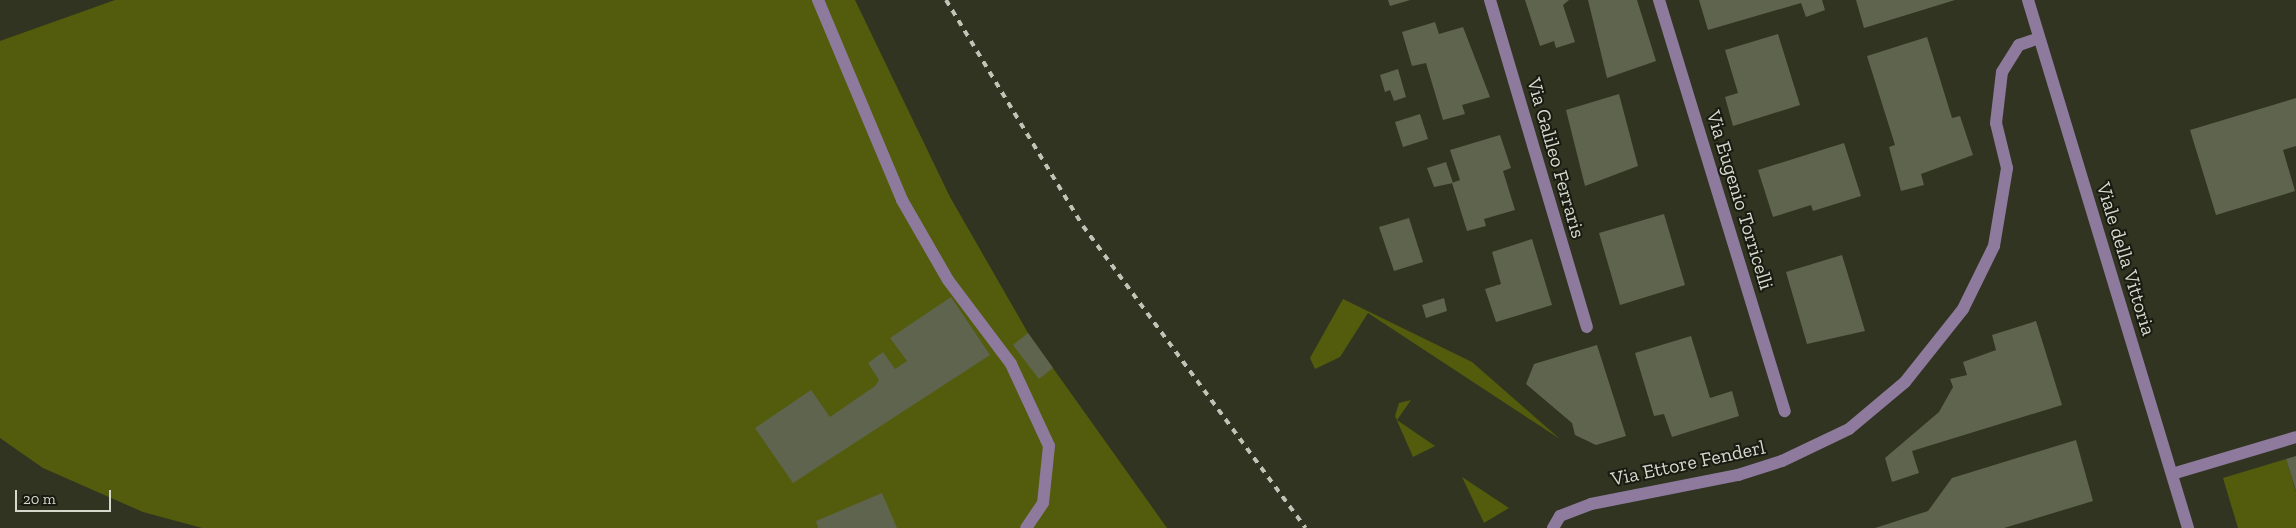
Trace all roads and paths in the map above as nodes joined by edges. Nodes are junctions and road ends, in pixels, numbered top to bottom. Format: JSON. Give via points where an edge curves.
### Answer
{"nodes":[{"id":1,"x":818,"y":0,"type":"edge"},
{"id":2,"x":1490,"y":0,"type":"edge"},
{"id":3,"x":1659,"y":0,"type":"edge"},
{"id":4,"x":2028,"y":0,"type":"edge"},
{"id":5,"x":2039,"y":38,"type":"junction"},
{"id":6,"x":1586,"y":327,"type":"dead end"},
{"id":7,"x":1785,"y":411,"type":"dead end"},
{"id":8,"x":2296,"y":437,"type":"edge"},
{"id":9,"x":2172,"y":474,"type":"junction"},
{"id":10,"x":1026,"y":528,"type":"edge"},
{"id":11,"x":1553,"y":528,"type":"edge"},
{"id":12,"x":2188,"y":528,"type":"edge"}],
"edges":[{"from":1,"to":10,"type":"street","via":[[902,200],[948,280],[1011,364],[1049,446],[1043,502]]},
{"from":2,"to":6,"type":"street","name":"Via Galileo Ferraris"},
{"from":3,"to":7,"type":"street","name":"Via Eugenio Torricelli"},
{"from":4,"to":5,"type":"street","name":"Viale della Vittoria"},
{"from":5,"to":9,"type":"street","name":"Viale della Vittoria"},
{"from":5,"to":11,"type":"street","name":"Via Ettore Fenderl","via":[[2018,45],[2002,72],[1996,123],[2007,176],[1994,246],[1962,309],[1905,382],[1849,429],[1782,461],[1572,510]]},
{"from":8,"to":9,"type":"street"},
{"from":9,"to":12,"type":"street","name":"Viale della Vittoria"}]}
